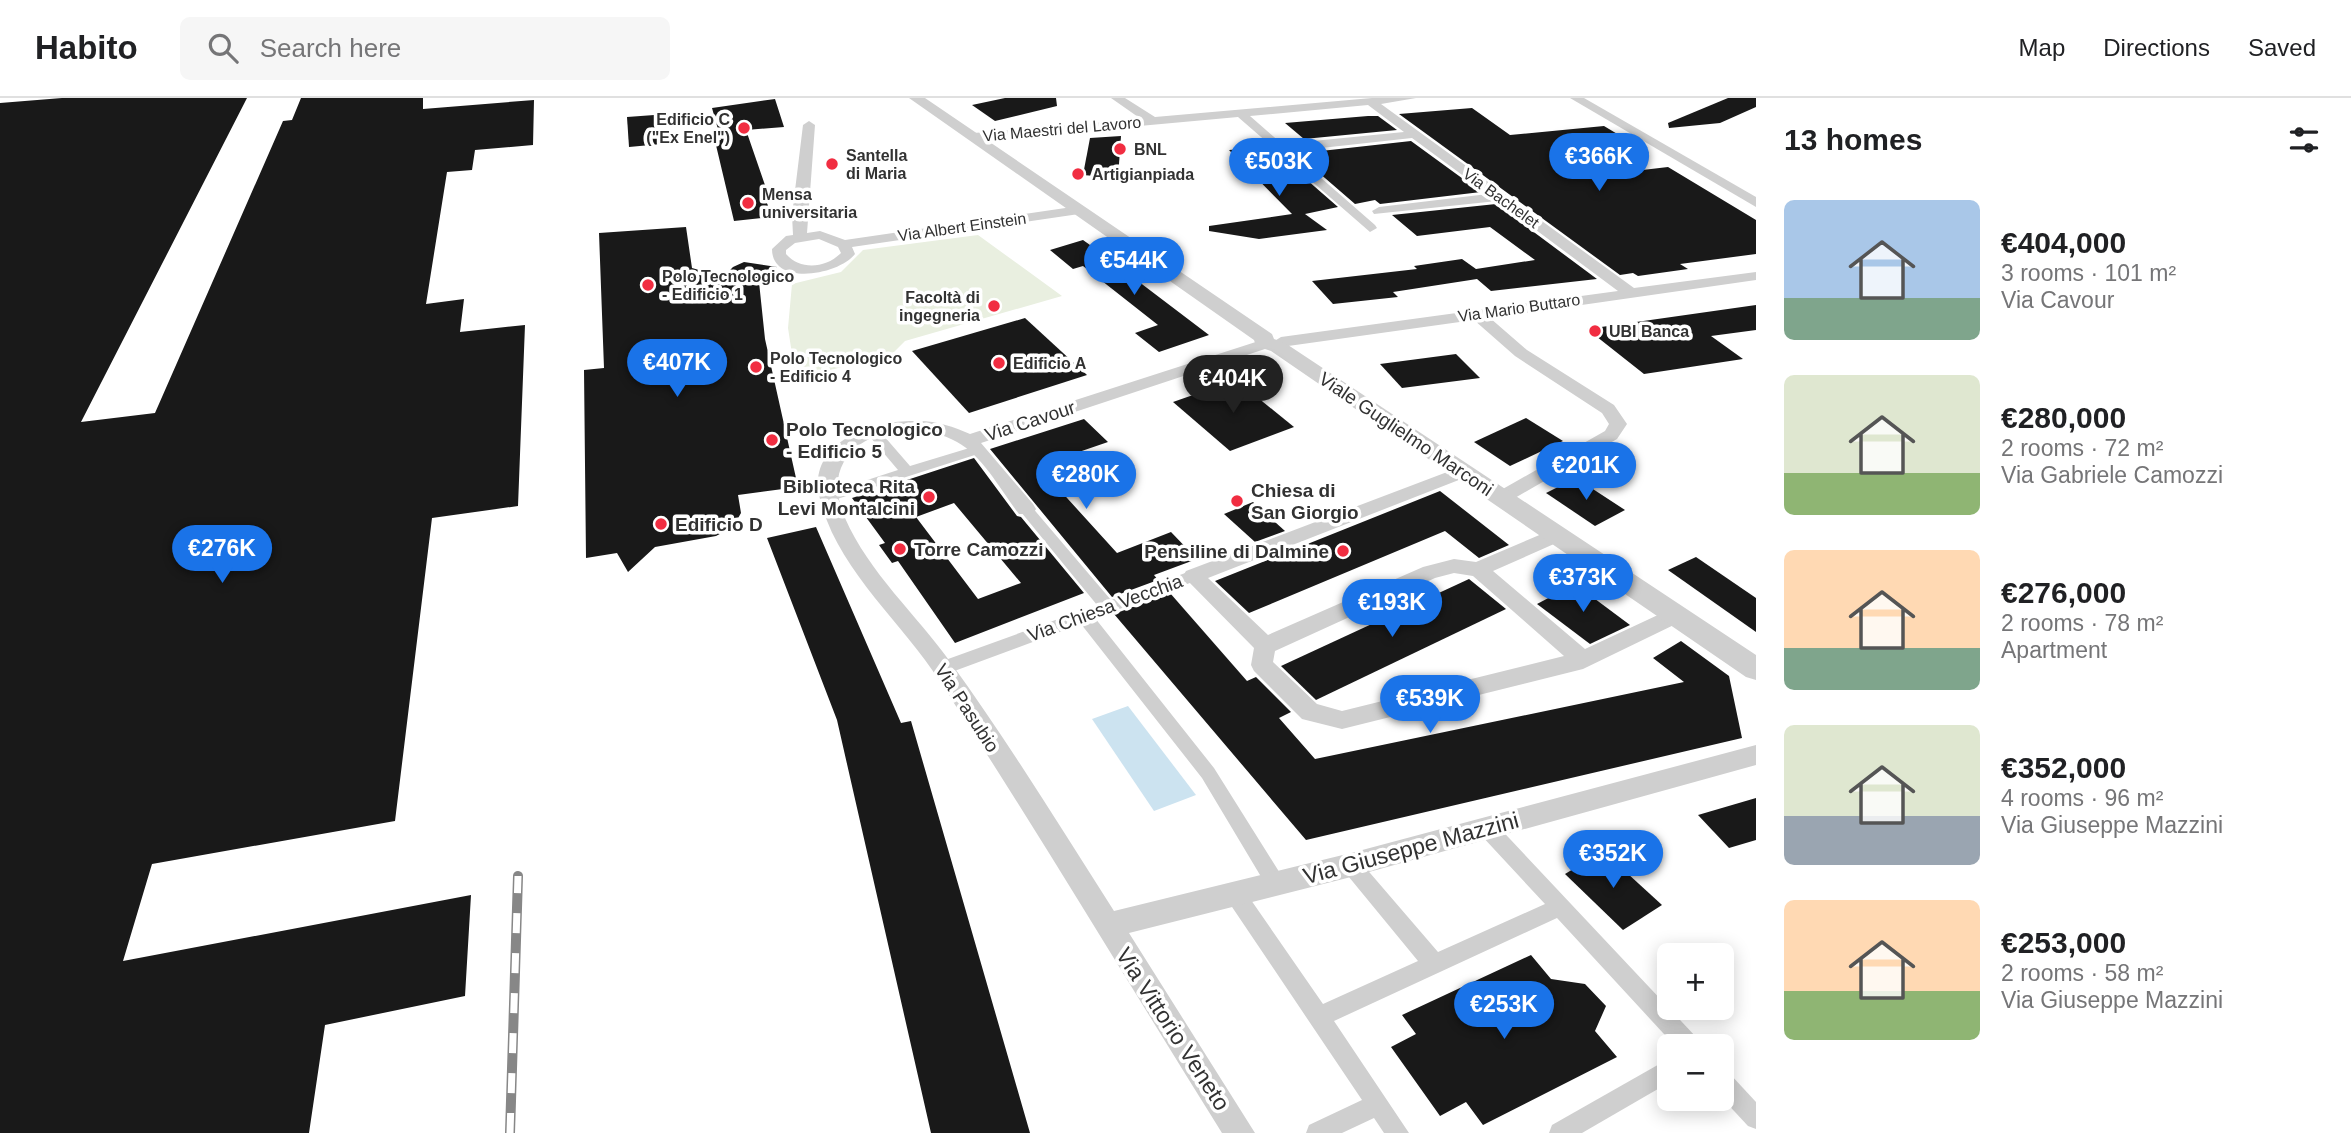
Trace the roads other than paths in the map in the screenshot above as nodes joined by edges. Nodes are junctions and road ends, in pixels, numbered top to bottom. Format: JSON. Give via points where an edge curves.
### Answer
{"nodes":[{"id":1,"x":916,"y":98,"type":"edge"},
{"id":2,"x":1118,"y":98,"type":"edge"},
{"id":3,"x":1322,"y":98,"type":"edge"},
{"id":4,"x":1410,"y":98,"type":"edge"},
{"id":5,"x":1576,"y":98,"type":"edge"},
{"id":6,"x":1371,"y":102,"type":"junction"},
{"id":7,"x":1334,"y":105,"type":"junction"},
{"id":8,"x":1240,"y":113,"type":"junction"},
{"id":9,"x":1150,"y":120,"type":"junction"},
{"id":10,"x":809,"y":125,"type":"dead end"},
{"id":11,"x":1415,"y":134,"type":"junction"},
{"id":12,"x":974,"y":137,"type":"junction"},
{"id":13,"x":1304,"y":146,"type":"dead end"},
{"id":14,"x":1500,"y":197,"type":"junction"},
{"id":15,"x":1756,"y":203,"type":"edge"},
{"id":16,"x":1079,"y":211,"type":"junction"},
{"id":17,"x":1379,"y":211,"type":"dead end"},
{"id":18,"x":1370,"y":228,"type":"dead end"},
{"id":19,"x":800,"y":236,"type":"junction"},
{"id":20,"x":844,"y":244,"type":"junction"},
{"id":21,"x":1756,"y":276,"type":"edge"},
{"id":22,"x":1632,"y":294,"type":"junction"},
{"id":23,"x":1475,"y":313,"type":"junction"},
{"id":24,"x":1272,"y":343,"type":"junction"},
{"id":25,"x":872,"y":431,"type":"junction"},
{"id":26,"x":972,"y":446,"type":"junction"},
{"id":27,"x":907,"y":472,"type":"junction"},
{"id":28,"x":1463,"y":472,"type":"junction"},
{"id":29,"x":828,"y":495,"type":"junction"},
{"id":30,"x":1501,"y":498,"type":"junction"},
{"id":31,"x":1026,"y":509,"type":"joint"},
{"id":32,"x":1556,"y":535,"type":"junction"},
{"id":33,"x":1478,"y":569,"type":"junction"},
{"id":34,"x":1193,"y":576,"type":"junction"},
{"id":35,"x":1108,"y":607,"type":"junction"},
{"id":36,"x":1675,"y":615,"type":"junction"},
{"id":37,"x":1084,"y":616,"type":"junction"},
{"id":38,"x":1265,"y":646,"type":"junction"},
{"id":39,"x":1583,"y":660,"type":"junction"},
{"id":40,"x":943,"y":668,"type":"junction"},
{"id":41,"x":1752,"y":668,"type":"edge"},
{"id":42,"x":1756,"y":755,"type":"edge"},
{"id":43,"x":1487,"y":828,"type":"junction"},
{"id":44,"x":1351,"y":865,"type":"junction"},
{"id":45,"x":1276,"y":884,"type":"junction"},
{"id":46,"x":1235,"y":894,"type":"junction"},
{"id":47,"x":1560,"y":907,"type":"junction"},
{"id":48,"x":1106,"y":926,"type":"junction"},
{"id":49,"x":1434,"y":964,"type":"junction"},
{"id":50,"x":1318,"y":1017,"type":"junction"},
{"id":51,"x":1678,"y":1034,"type":"edge"},
{"id":52,"x":1657,"y":1077,"type":"edge"},
{"id":53,"x":1734,"y":1095,"type":"edge"},
{"id":54,"x":1378,"y":1104,"type":"junction"},
{"id":55,"x":1756,"y":1118,"type":"edge"},
{"id":56,"x":1240,"y":1133,"type":"edge"},
{"id":57,"x":1317,"y":1133,"type":"edge"},
{"id":58,"x":1398,"y":1133,"type":"edge"},
{"id":59,"x":1560,"y":1133,"type":"edge"}],
"edges":[{"from":1,"to":12,"type":"street","name":"Viale Guglielmo Marconi"},
{"from":2,"to":9,"type":"street","name":"Via Maestri del Lavoro"},
{"from":3,"to":7,"type":"street"},
{"from":4,"to":6,"type":"street","name":"Via Maestri del Lavoro"},
{"from":5,"to":15,"type":"street"},
{"from":6,"to":7,"type":"street","name":"Via Maestri del Lavoro"},
{"from":6,"to":11,"type":"street","name":"Via Bachelet"},
{"from":7,"to":8,"type":"street","name":"Via Maestri del Lavoro"},
{"from":8,"to":9,"type":"street","name":"Via Maestri del Lavoro"},
{"from":8,"to":18,"type":"street"},
{"from":9,"to":12,"type":"street","name":"Via Maestri del Lavoro"},
{"from":10,"to":19,"type":"street"},
{"from":11,"to":13,"type":"street"},
{"from":11,"to":14,"type":"street","name":"Via Bachelet"},
{"from":12,"to":16,"type":"street","name":"Viale Guglielmo Marconi"},
{"from":14,"to":17,"type":"street"},
{"from":14,"to":22,"type":"street","name":"Via Bachelet"},
{"from":16,"to":20,"type":"street","name":"Via Albert Einstein"},
{"from":16,"to":24,"type":"street","name":"Viale Guglielmo Marconi"},
{"from":19,"to":20,"type":"street","via":[[820,234]]},
{"from":19,"to":20,"type":"street","via":[[783,244],[779,255],[788,265],[807,270],[837,264],[848,254]]},
{"from":21,"to":22,"type":"street","name":"Via Mario Buttaro"},
{"from":22,"to":23,"type":"street","name":"Via Mario Buttaro"},
{"from":23,"to":24,"type":"street","name":"Via Mario Buttaro"},
{"from":23,"to":30,"type":"street","via":[[1521,353],[1608,409],[1618,424],[1611,435]]},
{"from":24,"to":26,"type":"street","name":"Via Cavour"},
{"from":24,"to":28,"type":"street","name":"Viale Guglielmo Marconi"},
{"from":25,"to":26,"type":"street","name":"Via Cavour","via":[[914,425],[948,431]]},
{"from":25,"to":27,"type":"street"},
{"from":25,"to":29,"type":"street","name":"Via Cavour","via":[[854,440],[835,461]]},
{"from":26,"to":27,"type":"street"},
{"from":26,"to":31,"type":"street"},
{"from":27,"to":29,"type":"street"},
{"from":28,"to":30,"type":"street","name":"Viale Guglielmo Marconi"},
{"from":28,"to":34,"type":"street","name":"Via Chiesa Vecchia"},
{"from":29,"to":40,"type":"street","name":"Via Pasubio","via":[[853,548]]},
{"from":30,"to":32,"type":"street","name":"Viale Guglielmo Marconi"},
{"from":31,"to":35,"type":"street"},
{"from":32,"to":33,"type":"street"},
{"from":32,"to":36,"type":"street","name":"Viale Guglielmo Marconi"},
{"from":33,"to":38,"type":"street","via":[[1454,566],[1430,572]]},
{"from":33,"to":39,"type":"street"},
{"from":34,"to":35,"type":"street","name":"Via Chiesa Vecchia"},
{"from":34,"to":38,"type":"street"},
{"from":35,"to":37,"type":"street","name":"Via Chiesa Vecchia"},
{"from":36,"to":39,"type":"street"},
{"from":36,"to":41,"type":"street","name":"Viale Guglielmo Marconi"},
{"from":37,"to":40,"type":"street","name":"Via Chiesa Vecchia"},
{"from":37,"to":45,"type":"street","via":[[1212,779]]},
{"from":38,"to":39,"type":"street","via":[[1262,665],[1270,676],[1310,712],[1342,720]]},
{"from":40,"to":48,"type":"street","name":"Via Pasubio"},
{"from":42,"to":43,"type":"street","name":"Via Giuseppe Mazzini"},
{"from":43,"to":44,"type":"street","name":"Via Giuseppe Mazzini"},
{"from":43,"to":47,"type":"street"},
{"from":44,"to":45,"type":"street","name":"Via Giuseppe Mazzini"},
{"from":44,"to":49,"type":"street"},
{"from":45,"to":46,"type":"street","name":"Via Giuseppe Mazzini"},
{"from":46,"to":48,"type":"street","name":"Via Giuseppe Mazzini"},
{"from":46,"to":50,"type":"street"},
{"from":47,"to":49,"type":"street"},
{"from":47,"to":51,"type":"street"},
{"from":48,"to":56,"type":"street","name":"Via Vittorio Veneto"},
{"from":49,"to":50,"type":"street"},
{"from":50,"to":54,"type":"street"},
{"from":52,"to":59,"type":"street"},
{"from":53,"to":55,"type":"street"},
{"from":54,"to":57,"type":"street"},
{"from":54,"to":58,"type":"street"}]}
